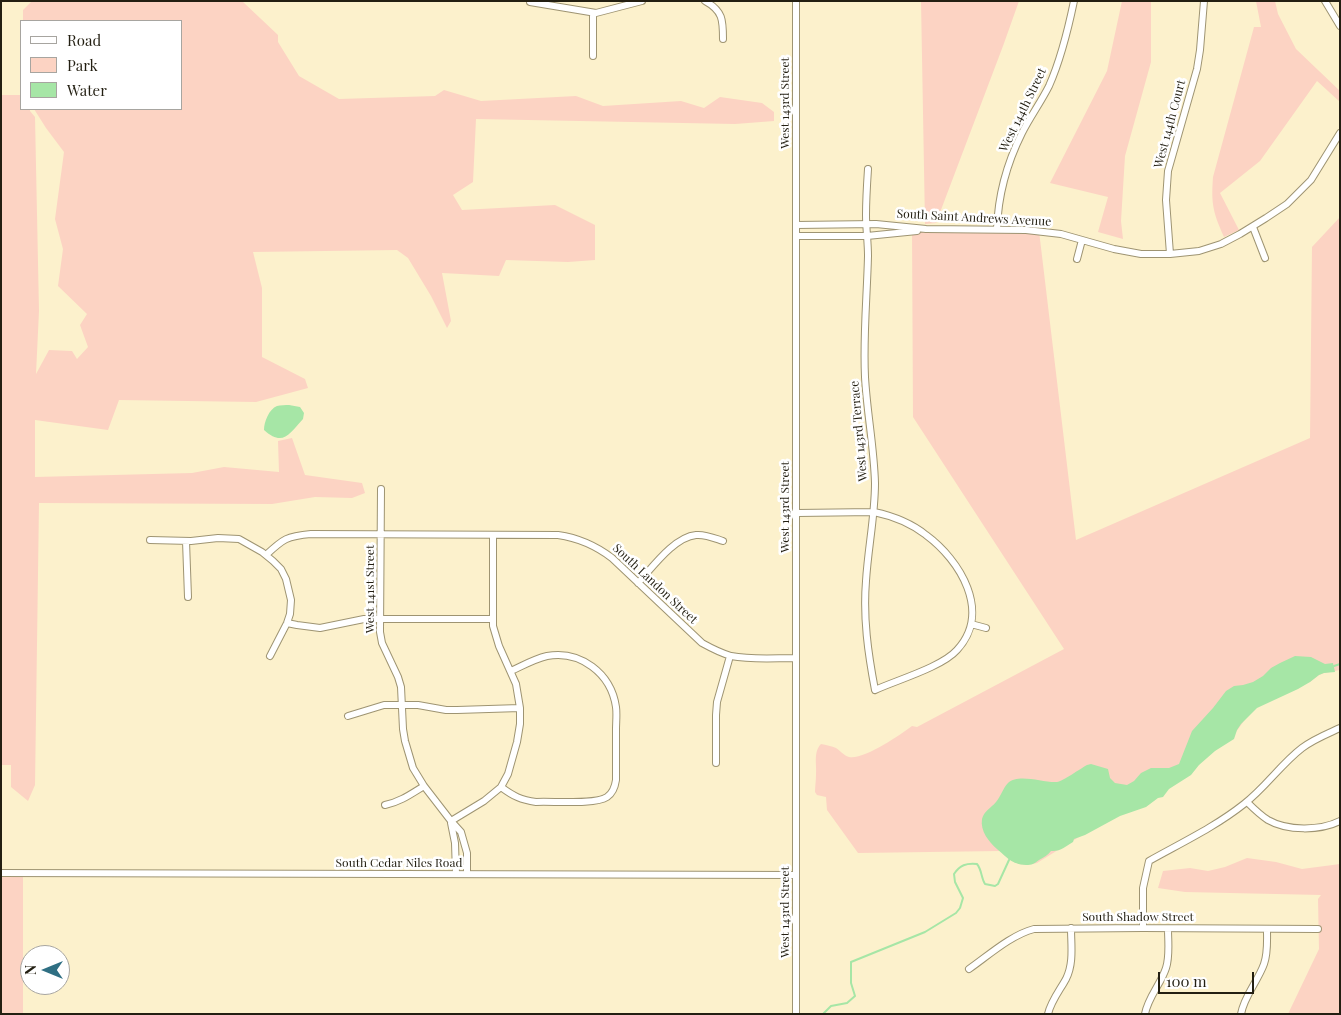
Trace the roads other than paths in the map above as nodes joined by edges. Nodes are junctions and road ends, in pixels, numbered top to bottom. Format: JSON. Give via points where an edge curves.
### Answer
{"nodes":[{"id":1,"x":642,"y":1,"type":"edge"},
{"id":2,"x":705,"y":1,"type":"edge"},
{"id":3,"x":796,"y":1,"type":"edge"},
{"id":4,"x":1074,"y":1,"type":"edge"},
{"id":5,"x":1204,"y":1,"type":"edge"},
{"id":6,"x":1325,"y":1,"type":"edge"},
{"id":7,"x":530,"y":2,"type":"dead end"},
{"id":8,"x":593,"y":13,"type":"junction"},
{"id":9,"x":1340,"y":26,"type":"edge"},
{"id":10,"x":723,"y":39,"type":"dead end"},
{"id":11,"x":593,"y":56,"type":"dead end"},
{"id":12,"x":1340,"y":133,"type":"edge"},
{"id":13,"x":868,"y":169,"type":"dead end"},
{"id":14,"x":866,"y":224,"type":"junction"},
{"id":15,"x":796,"y":225,"type":"junction"},
{"id":16,"x":1253,"y":227,"type":"junction"},
{"id":17,"x":926,"y":229,"type":"junction"},
{"id":18,"x":997,"y":229,"type":"junction"},
{"id":19,"x":796,"y":236,"type":"junction"},
{"id":20,"x":867,"y":236,"type":"junction"},
{"id":21,"x":1082,"y":240,"type":"junction"},
{"id":22,"x":1170,"y":254,"type":"junction"},
{"id":23,"x":1265,"y":258,"type":"dead end"},
{"id":24,"x":1077,"y":259,"type":"dead end"},
{"id":25,"x":381,"y":489,"type":"dead end"},
{"id":26,"x":796,"y":512,"type":"junction"},
{"id":27,"x":874,"y":512,"type":"junction"},
{"id":28,"x":381,"y":534,"type":"junction"},
{"id":29,"x":493,"y":535,"type":"junction"},
{"id":30,"x":150,"y":540,"type":"dead end"},
{"id":31,"x":186,"y":541,"type":"junction"},
{"id":32,"x":723,"y":541,"type":"dead end"},
{"id":33,"x":266,"y":555,"type":"junction"},
{"id":34,"x":638,"y":583,"type":"junction"},
{"id":35,"x":188,"y":597,"type":"dead end"},
{"id":36,"x":380,"y":619,"type":"junction"},
{"id":37,"x":493,"y":619,"type":"junction"},
{"id":38,"x":287,"y":623,"type":"junction"},
{"id":39,"x":971,"y":624,"type":"junction"},
{"id":40,"x":986,"y":628,"type":"dead end"},
{"id":41,"x":270,"y":656,"type":"dead end"},
{"id":42,"x":730,"y":656,"type":"junction"},
{"id":43,"x":796,"y":658,"type":"junction"},
{"id":44,"x":511,"y":671,"type":"junction"},
{"id":45,"x":403,"y":705,"type":"junction"},
{"id":46,"x":520,"y":708,"type":"junction"},
{"id":47,"x":348,"y":716,"type":"dead end"},
{"id":48,"x":1340,"y":728,"type":"edge"},
{"id":49,"x":716,"y":763,"type":"dead end"},
{"id":50,"x":424,"y":786,"type":"junction"},
{"id":51,"x":501,"y":787,"type":"junction"},
{"id":52,"x":1247,"y":802,"type":"junction"},
{"id":53,"x":385,"y":805,"type":"dead end"},
{"id":54,"x":451,"y":821,"type":"junction"},
{"id":55,"x":1340,"y":821,"type":"edge"},
{"id":56,"x":1,"y":873,"type":"edge"},
{"id":57,"x":456,"y":874,"type":"junction"},
{"id":58,"x":467,"y":874,"type":"junction"},
{"id":59,"x":796,"y":875,"type":"junction"},
{"id":60,"x":1071,"y":928,"type":"junction"},
{"id":61,"x":1143,"y":928,"type":"junction"},
{"id":62,"x":1168,"y":929,"type":"junction"},
{"id":63,"x":1267,"y":929,"type":"junction"},
{"id":64,"x":1318,"y":929,"type":"dead end"},
{"id":65,"x":969,"y":969,"type":"dead end"},
{"id":66,"x":796,"y":1014,"type":"edge"},
{"id":67,"x":1048,"y":1014,"type":"edge"},
{"id":68,"x":1144,"y":1014,"type":"edge"},
{"id":69,"x":1241,"y":1014,"type":"edge"}],
"edges":[{"from":1,"to":8,"type":"street"},
{"from":2,"to":10,"type":"street","via":[[720,14]]},
{"from":3,"to":15,"type":"street","name":"West 143rd Street"},
{"from":4,"to":18,"type":"street","name":"West 144th Street","via":[[1066,40],[1050,83],[1012,157],[1002,189]]},
{"from":5,"to":22,"type":"street","name":"West 144th Court","via":[[1197,69],[1168,170],[1166,200]]},
{"from":6,"to":9,"type":"street"},
{"from":7,"to":8,"type":"street"},
{"from":8,"to":11,"type":"street"},
{"from":12,"to":16,"type":"street","name":"South Saint Andrews Avenue","via":[[1304,188]]},
{"from":13,"to":14,"type":"street","name":"West 143rd Terrace"},
{"from":14,"to":15,"type":"street","name":"South Saint Andrews Avenue"},
{"from":14,"to":17,"type":"street","name":"South Saint Andrews Avenue"},
{"from":14,"to":20,"type":"street","name":"West 143rd Terrace"},
{"from":15,"to":19,"type":"street","name":"West 143rd Street"},
{"from":16,"to":22,"type":"street","name":"South Saint Andrews Avenue","via":[[1210,248]]},
{"from":16,"to":23,"type":"street"},
{"from":17,"to":18,"type":"street","name":"South Saint Andrews Avenue"},
{"from":17,"to":20,"type":"street"},
{"from":18,"to":21,"type":"street","name":"South Saint Andrews Avenue","via":[[1039,231]]},
{"from":19,"to":20,"type":"street"},
{"from":19,"to":26,"type":"street","name":"West 143rd Street"},
{"from":20,"to":27,"type":"street","name":"West 143rd Terrace","via":[[865,368],[874,467]]},
{"from":21,"to":22,"type":"street","name":"South Saint Andrews Avenue","via":[[1128,252]]},
{"from":21,"to":24,"type":"street"},
{"from":25,"to":28,"type":"street","name":"West 141st Street"},
{"from":26,"to":27,"type":"street"},
{"from":26,"to":43,"type":"street","name":"West 143rd Street"},
{"from":27,"to":39,"type":"street","via":[[909,523],[945,553],[970,592]]},
{"from":27,"to":39,"type":"street","name":"West 143rd Terrace","via":[[865,606],[867,644],[875,690],[945,660],[963,643]]},
{"from":28,"to":29,"type":"street","name":"South Landon Street"},
{"from":28,"to":33,"type":"street","name":"South Landon Street","via":[[294,536],[279,542]]},
{"from":28,"to":36,"type":"street","name":"West 141st Street"},
{"from":29,"to":34,"type":"street","name":"South Landon Street","via":[[558,535],[586,541],[612,558]]},
{"from":29,"to":37,"type":"street"},
{"from":30,"to":31,"type":"street"},
{"from":31,"to":33,"type":"street","via":[[239,539]]},
{"from":31,"to":35,"type":"street"},
{"from":32,"to":34,"type":"street","via":[[708,536],[684,538],[669,549]]},
{"from":33,"to":38,"type":"street","via":[[281,569],[286,579],[291,600]]},
{"from":34,"to":42,"type":"street","name":"South Landon Street","via":[[702,642]]},
{"from":36,"to":37,"type":"street"},
{"from":36,"to":38,"type":"street","via":[[320,628]]},
{"from":36,"to":45,"type":"street","name":"West 141st Street","via":[[382,643],[398,677]]},
{"from":37,"to":44,"type":"street","via":[[495,636]]},
{"from":38,"to":41,"type":"street"},
{"from":39,"to":40,"type":"street"},
{"from":42,"to":43,"type":"street","name":"South Landon Street"},
{"from":42,"to":49,"type":"street","via":[[717,702]]},
{"from":43,"to":59,"type":"street","name":"West 143rd Street"},
{"from":44,"to":46,"type":"street"},
{"from":44,"to":51,"type":"street","via":[[537,659],[557,655],[590,664],[605,678],[616,708],[616,780],[615,789],[609,796],[596,801],[536,802],[515,797]]},
{"from":45,"to":46,"type":"street","via":[[446,710]]},
{"from":45,"to":47,"type":"street","via":[[384,705]]},
{"from":45,"to":50,"type":"street","name":"West 141st Street","via":[[405,741],[413,768]]},
{"from":46,"to":51,"type":"street","via":[[517,742]]},
{"from":48,"to":52,"type":"street","via":[[1303,748]]},
{"from":50,"to":53,"type":"street"},
{"from":50,"to":54,"type":"street","name":"West 141st Street"},
{"from":51,"to":54,"type":"street"},
{"from":52,"to":55,"type":"street","via":[[1267,820],[1284,826],[1320,828]]},
{"from":52,"to":61,"type":"street","via":[[1214,825],[1149,861],[1143,888]]},
{"from":54,"to":57,"type":"street","name":"West 141st Street","via":[[456,843]]},
{"from":54,"to":58,"type":"street","name":"West 141st Street","via":[[461,832],[466,845]]},
{"from":56,"to":57,"type":"street","name":"South Cedar Niles Road"},
{"from":57,"to":58,"type":"street","name":"South Cedar Niles Road"},
{"from":58,"to":59,"type":"street","name":"South Cedar Niles Road"},
{"from":59,"to":66,"type":"street","name":"West 143rd Street"},
{"from":60,"to":61,"type":"street","name":"South Shadow Street"},
{"from":60,"to":65,"type":"street","name":"South Shadow Street","via":[[1027,930]]},
{"from":60,"to":67,"type":"street","via":[[1071,966]]},
{"from":61,"to":62,"type":"street","name":"South Shadow Street"},
{"from":62,"to":63,"type":"street","name":"South Shadow Street"},
{"from":62,"to":68,"type":"street","via":[[1166,968]]},
{"from":63,"to":64,"type":"street","name":"South Shadow Street"},
{"from":63,"to":69,"type":"street","via":[[1265,961]]}]}
